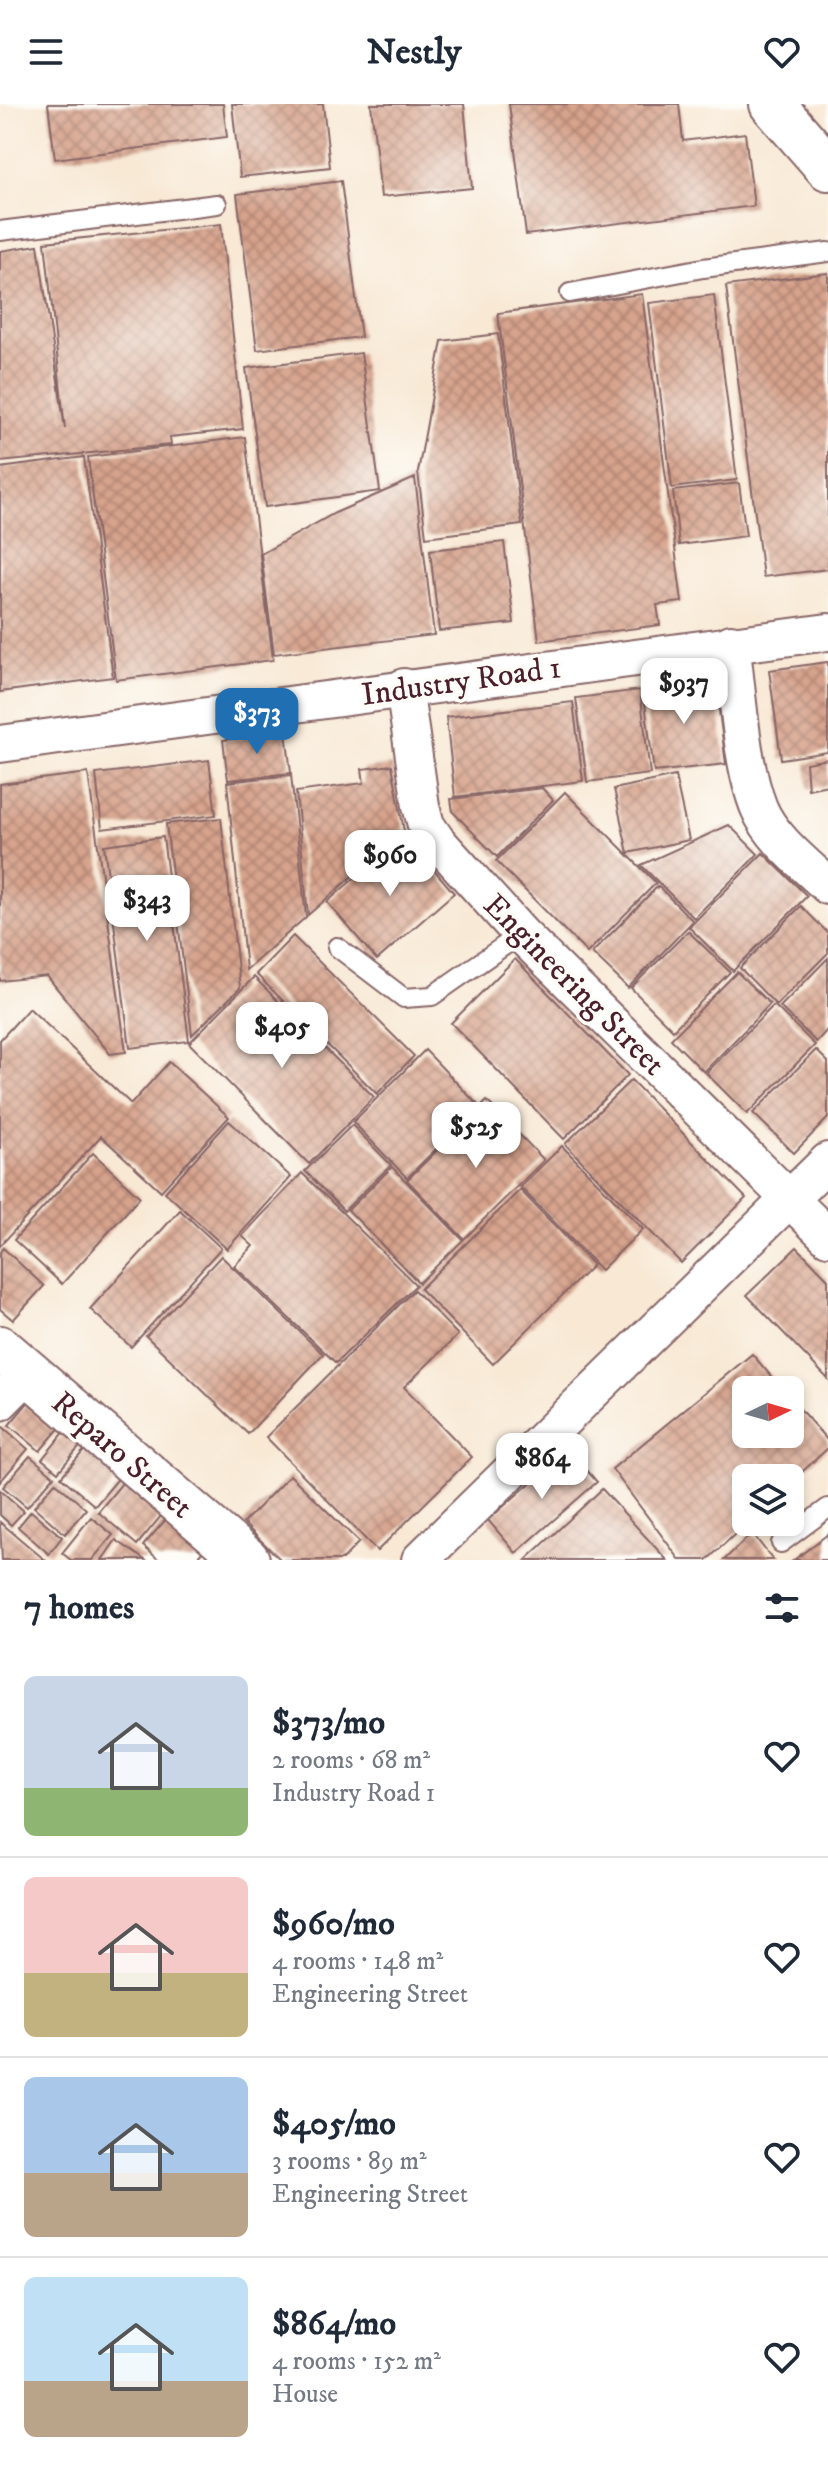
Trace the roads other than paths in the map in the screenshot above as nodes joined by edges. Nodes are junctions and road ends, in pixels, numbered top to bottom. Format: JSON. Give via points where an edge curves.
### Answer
{"nodes":[{"id":1,"x":772,"y":104,"type":"edge"},
{"id":2,"x":828,"y":168,"type":"edge"},
{"id":3,"x":217,"y":204,"type":"dead end"},
{"id":4,"x":0,"y":231,"type":"edge"},
{"id":5,"x":828,"y":252,"type":"edge"},
{"id":6,"x":570,"y":293,"type":"dead end"},
{"id":7,"x":828,"y":632,"type":"edge"},
{"id":8,"x":731,"y":643,"type":"junction"},
{"id":9,"x":404,"y":687,"type":"junction"},
{"id":10,"x":0,"y":744,"type":"edge"},
{"id":11,"x":828,"y":886,"type":"edge"},
{"id":12,"x":521,"y":934,"type":"junction"},
{"id":13,"x":337,"y":947,"type":"dead end"},
{"id":14,"x":828,"y":1161,"type":"edge"},
{"id":15,"x":789,"y":1198,"type":"junction"},
{"id":16,"x":828,"y":1237,"type":"edge"},
{"id":17,"x":10,"y":1374,"type":"edge"},
{"id":18,"x":828,"y":1508,"type":"edge"},
{"id":19,"x":781,"y":1543,"type":"dead end"},
{"id":20,"x":247,"y":1560,"type":"edge"},
{"id":21,"x":420,"y":1560,"type":"edge"}],
"edges":[{"from":1,"to":2,"type":"street"},
{"from":3,"to":4,"type":"lane"},
{"from":5,"to":6,"type":"lane"},
{"from":7,"to":8,"type":"street","name":"Industry Road 1"},
{"from":8,"to":9,"type":"street","name":"Industry Road 1"},
{"from":8,"to":11,"type":"street","via":[[759,810]]},
{"from":9,"to":10,"type":"street","name":"Industry Road 1"},
{"from":9,"to":12,"type":"street","name":"Engineering Street","via":[[426,825]]},
{"from":12,"to":13,"type":"lane","via":[[432,996],[404,998]]},
{"from":12,"to":15,"type":"street","name":"Engineering Street"},
{"from":14,"to":15,"type":"street"},
{"from":15,"to":16,"type":"street","name":"Engineering Street"},
{"from":15,"to":21,"type":"street"},
{"from":17,"to":20,"type":"street","name":"Reparo Street"},
{"from":18,"to":19,"type":"lane"}]}
